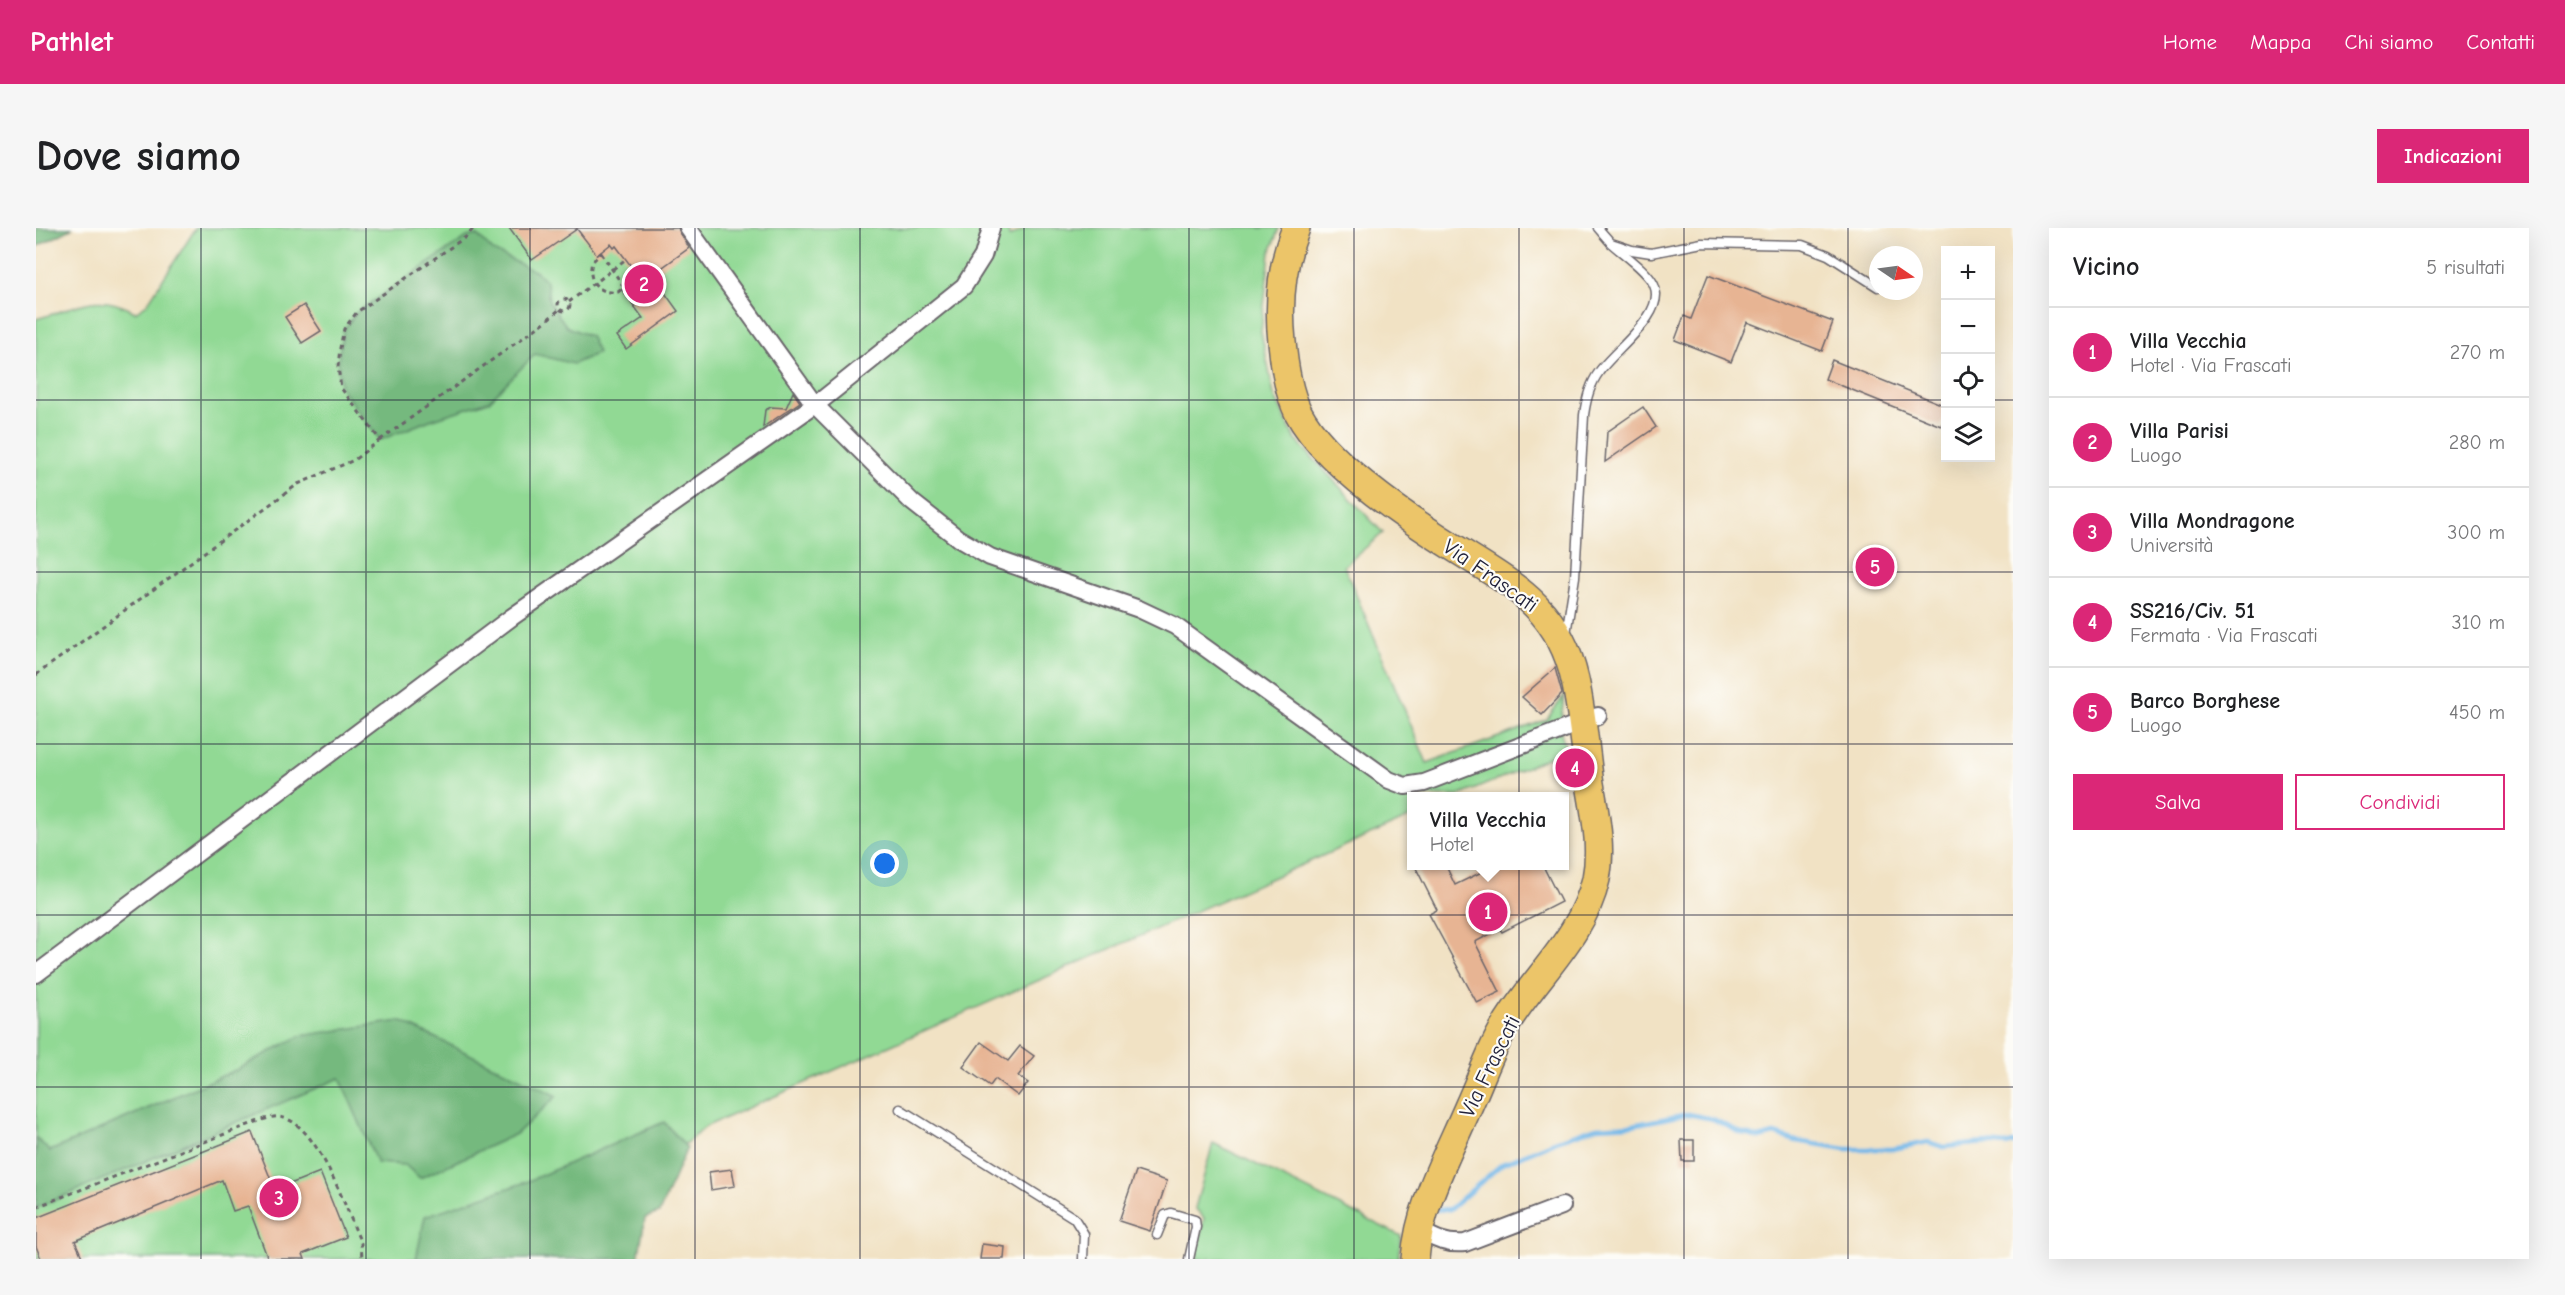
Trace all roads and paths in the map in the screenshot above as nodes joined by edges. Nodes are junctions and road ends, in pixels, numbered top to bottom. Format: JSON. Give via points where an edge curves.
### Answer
{"nodes":[{"id":1,"x":474,"y":228,"type":"edge"},
{"id":2,"x":688,"y":228,"type":"edge"},
{"id":3,"x":991,"y":228,"type":"edge"},
{"id":4,"x":1296,"y":228,"type":"edge"},
{"id":5,"x":1598,"y":228,"type":"edge"},
{"id":6,"x":1611,"y":243,"type":"junction"},
{"id":7,"x":626,"y":259,"type":"dead end"},
{"id":8,"x":612,"y":270,"type":"junction"},
{"id":9,"x":599,"y":280,"type":"dead end"},
{"id":10,"x":1869,"y":281,"type":"edge"},
{"id":11,"x":594,"y":283,"type":"junction"},
{"id":12,"x":569,"y":302,"type":"junction"},
{"id":13,"x":560,"y":309,"type":"junction"},
{"id":14,"x":815,"y":405,"type":"junction"},
{"id":15,"x":380,"y":440,"type":"junction"},
{"id":16,"x":1564,"y":644,"type":"junction"},
{"id":17,"x":36,"y":675,"type":"edge"},
{"id":18,"x":1590,"y":718,"type":"junction"},
{"id":19,"x":36,"y":974,"type":"edge"},
{"id":20,"x":900,"y":1109,"type":"dead end"},
{"id":21,"x":1562,"y":1206,"type":"dead end"},
{"id":22,"x":36,"y":1207,"type":"edge"},
{"id":23,"x":1419,"y":1230,"type":"junction"},
{"id":24,"x":1157,"y":1235,"type":"dead end"},
{"id":25,"x":362,"y":1259,"type":"edge"},
{"id":26,"x":1083,"y":1259,"type":"edge"},
{"id":27,"x":1189,"y":1259,"type":"edge"},
{"id":28,"x":1413,"y":1259,"type":"edge"}],
"edges":[{"from":1,"to":15,"type":"path","via":[[467,237],[357,312],[344,329],[338,367],[341,388]]},
{"from":2,"to":14,"type":"street"},
{"from":3,"to":14,"type":"street","via":[[980,263],[964,286]]},
{"from":4,"to":16,"type":"main road","name":"Via Frascati","via":[[1284,273],[1281,337],[1292,398],[1306,425],[1329,451],[1385,500],[1528,597]]},
{"from":5,"to":6,"type":"lane"},
{"from":6,"to":10,"type":"lane","via":[[1651,253],[1702,243],[1802,244],[1828,255]]},
{"from":6,"to":16,"type":"lane","via":[[1651,280],[1656,302],[1648,318],[1598,373],[1587,400],[1575,577]]},
{"from":7,"to":8,"type":"path"},
{"from":8,"to":9,"type":"path"},
{"from":8,"to":11,"type":"path","via":[[601,253],[590,269]]},
{"from":8,"to":11,"type":"path","via":[[624,287],[618,292],[604,292]]},
{"from":11,"to":12,"type":"path"},
{"from":12,"to":13,"type":"path","via":[[567,311]]},
{"from":12,"to":13,"type":"path","via":[[561,300]]},
{"from":13,"to":15,"type":"path"},
{"from":14,"to":18,"type":"street","via":[[901,494],[968,545],[1005,564],[1139,609],[1175,626],[1396,784],[1424,783]]},
{"from":14,"to":19,"type":"street","via":[[512,617]]},
{"from":15,"to":17,"type":"path","via":[[354,460],[298,484]]},
{"from":16,"to":18,"type":"main road","name":"Via Frascati"},
{"from":18,"to":23,"type":"main road","name":"Via Frascati","via":[[1599,840],[1595,883],[1570,937],[1503,1030],[1438,1176]]},
{"from":20,"to":26,"type":"lane","via":[[1070,1214],[1084,1234]]},
{"from":21,"to":23,"type":"street","via":[[1466,1242],[1438,1240]]},
{"from":22,"to":25,"type":"path","via":[[256,1122],[279,1117],[295,1122],[320,1150],[361,1243]]},
{"from":23,"to":28,"type":"main road","name":"Via Frascati"},
{"from":24,"to":27,"type":"lane","via":[[1165,1215],[1195,1220]]}]}
